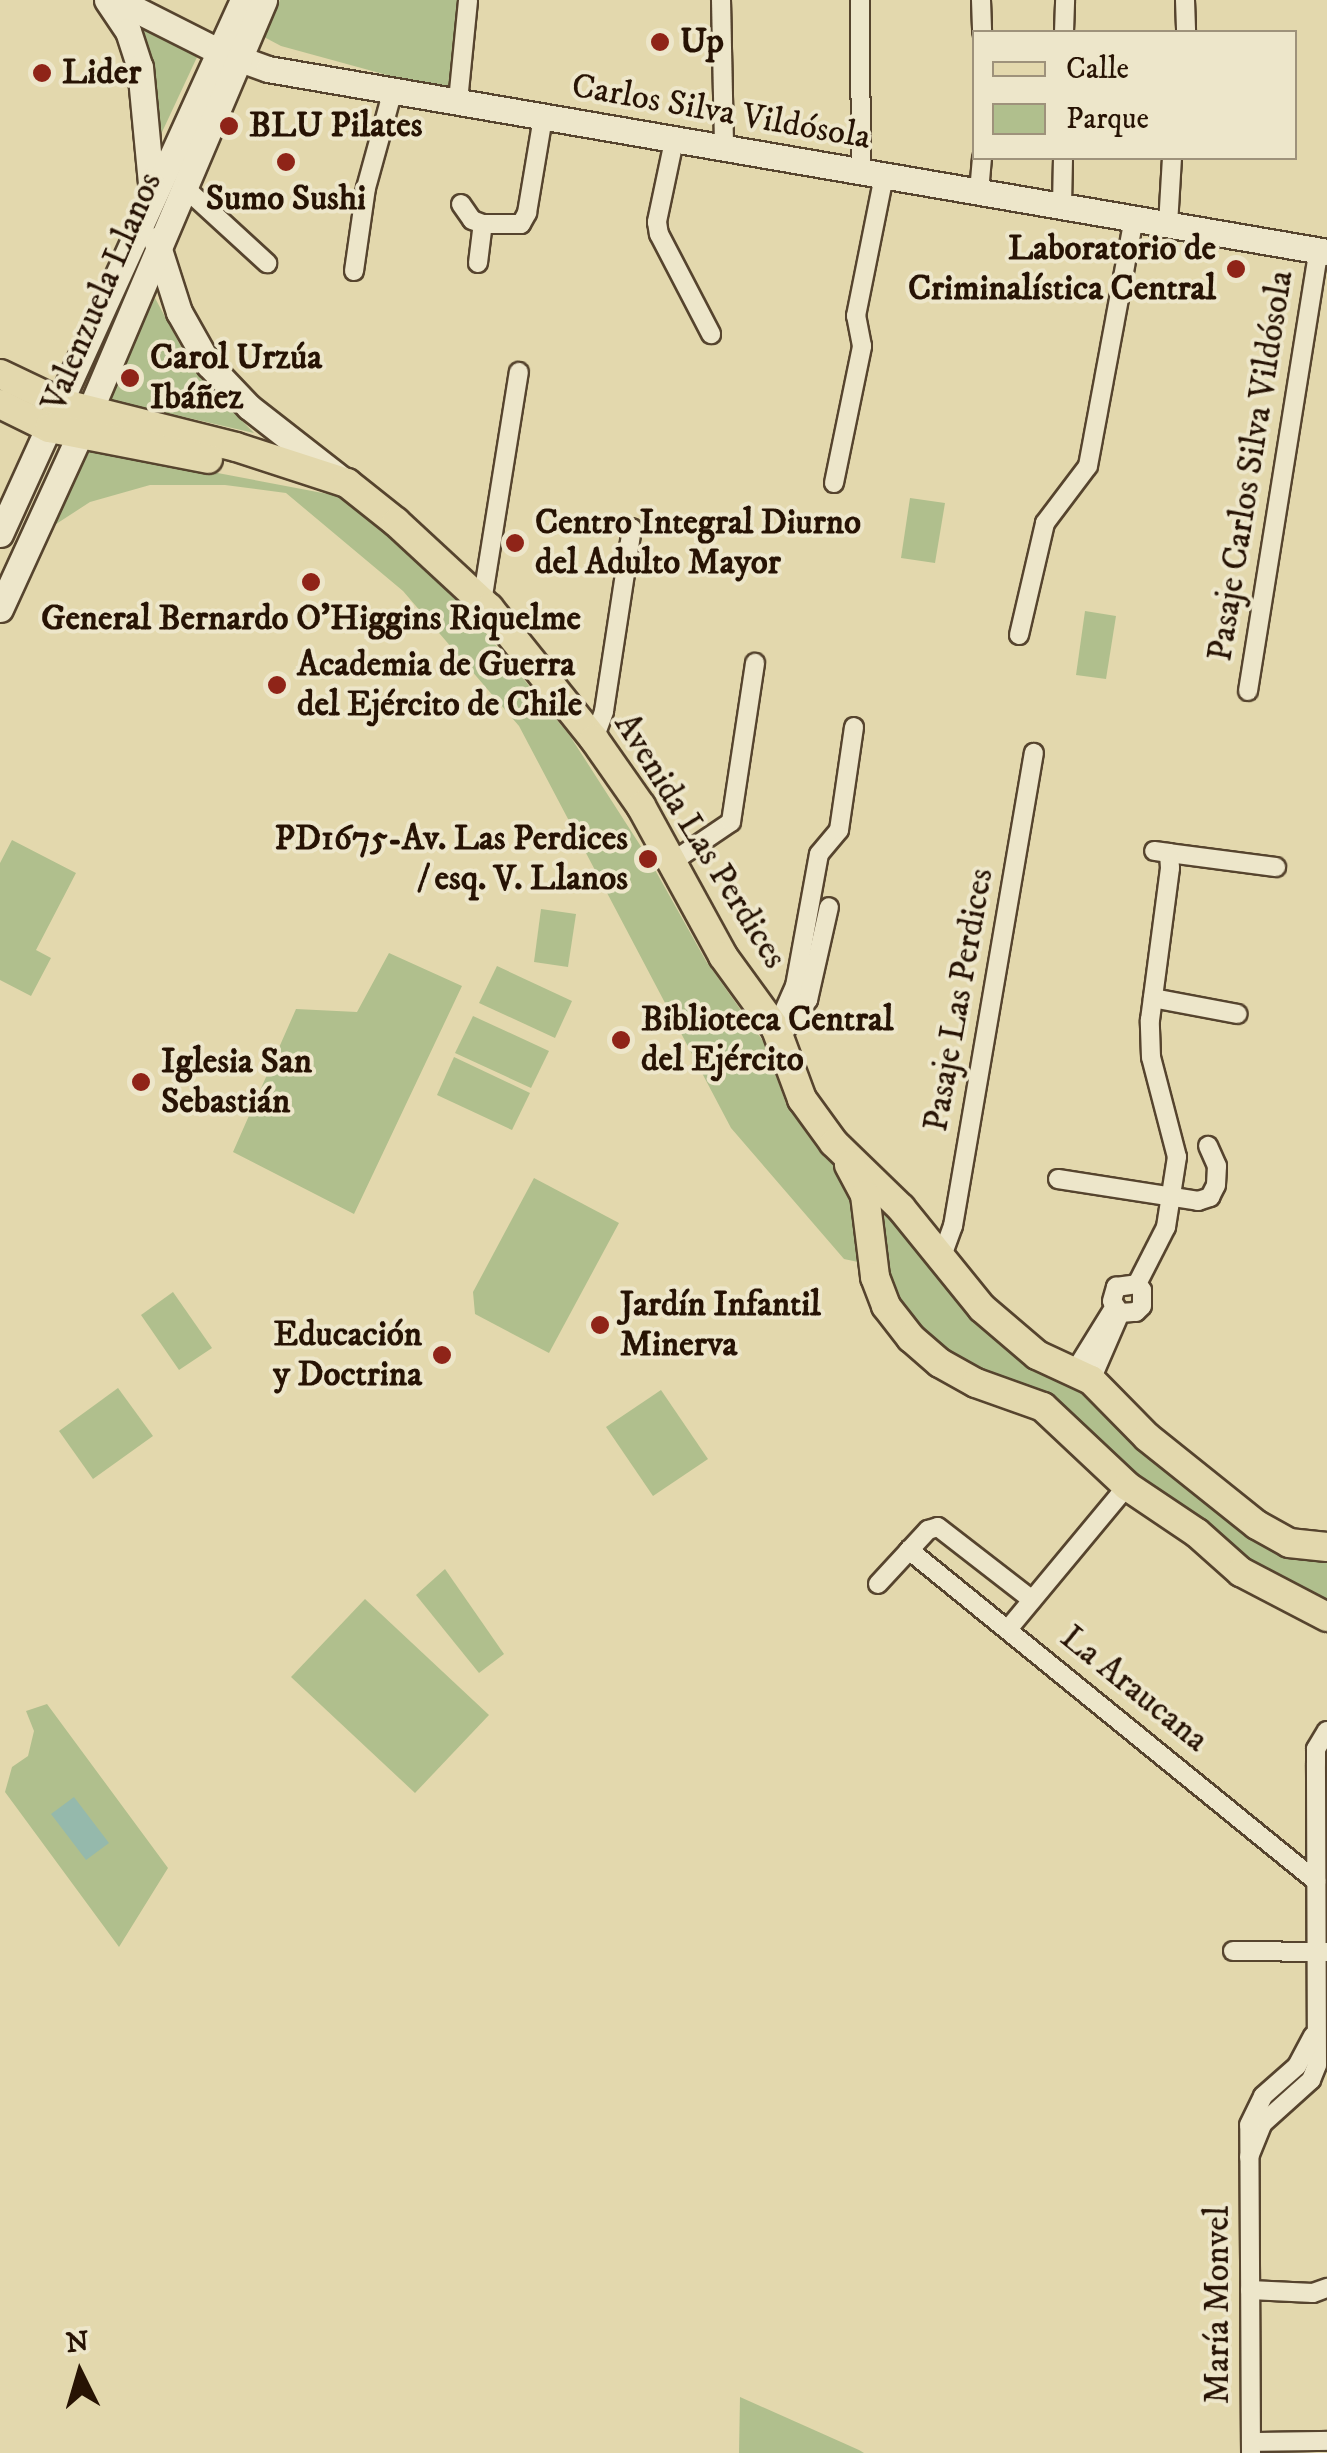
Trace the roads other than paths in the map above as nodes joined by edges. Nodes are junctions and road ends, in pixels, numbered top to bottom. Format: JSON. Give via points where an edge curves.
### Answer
{"nodes":[{"id":1,"x":107,"y":0,"type":"edge"},
{"id":2,"x":117,"y":0,"type":"edge"},
{"id":3,"x":243,"y":0,"type":"edge"},
{"id":4,"x":264,"y":0,"type":"edge"},
{"id":5,"x":468,"y":0,"type":"edge"},
{"id":6,"x":721,"y":0,"type":"edge"},
{"id":7,"x":860,"y":0,"type":"edge"},
{"id":8,"x":981,"y":0,"type":"edge"},
{"id":9,"x":1065,"y":0,"type":"edge"},
{"id":10,"x":1186,"y":0,"type":"edge"},
{"id":11,"x":982,"y":30,"type":"edge"},
{"id":12,"x":1064,"y":30,"type":"edge"},
{"id":13,"x":1186,"y":30,"type":"edge"},
{"id":14,"x":229,"y":56,"type":"junction"},
{"id":15,"x":393,"y":90,"type":"junction"},
{"id":16,"x":458,"y":102,"type":"junction"},
{"id":17,"x":543,"y":117,"type":"junction"},
{"id":18,"x":674,"y":140,"type":"junction"},
{"id":19,"x":724,"y":148,"type":"junction"},
{"id":20,"x":982,"y":160,"type":"edge"},
{"id":21,"x":1063,"y":160,"type":"edge"},
{"id":22,"x":1172,"y":160,"type":"edge"},
{"id":23,"x":873,"y":174,"type":"junction"},
{"id":24,"x":184,"y":187,"type":"junction"},
{"id":25,"x":979,"y":192,"type":"junction"},
{"id":26,"x":152,"y":200,"type":"junction"},
{"id":27,"x":461,"y":204,"type":"dead end"},
{"id":28,"x":1062,"y":206,"type":"junction"},
{"id":29,"x":1134,"y":219,"type":"junction"},
{"id":30,"x":483,"y":224,"type":"junction"},
{"id":31,"x":1168,"y":225,"type":"junction"},
{"id":32,"x":157,"y":247,"type":"junction"},
{"id":33,"x":1323,"y":251,"type":"edge"},
{"id":34,"x":478,"y":262,"type":"dead end"},
{"id":35,"x":268,"y":263,"type":"dead end"},
{"id":36,"x":354,"y":271,"type":"dead end"},
{"id":37,"x":711,"y":334,"type":"dead end"},
{"id":38,"x":519,"y":372,"type":"dead end"},
{"id":39,"x":0,"y":374,"type":"edge"},
{"id":40,"x":0,"y":404,"type":"edge"},
{"id":41,"x":55,"y":416,"type":"junction"},
{"id":42,"x":85,"y":422,"type":"junction"},
{"id":43,"x":834,"y":483,"type":"dead end"},
{"id":44,"x":348,"y":484,"type":"junction"},
{"id":45,"x":632,"y":528,"type":"dead end"},
{"id":46,"x":0,"y":534,"type":"edge"},
{"id":47,"x":482,"y":602,"type":"junction"},
{"id":48,"x":0,"y":609,"type":"edge"},
{"id":49,"x":1020,"y":635,"type":"dead end"},
{"id":50,"x":756,"y":663,"type":"dead end"},
{"id":51,"x":1248,"y":691,"type":"dead end"},
{"id":52,"x":854,"y":726,"type":"dead end"},
{"id":53,"x":594,"y":739,"type":"junction"},
{"id":54,"x":1034,"y":753,"type":"dead end"},
{"id":55,"x":672,"y":862,"type":"junction"},
{"id":56,"x":1276,"y":867,"type":"dead end"},
{"id":57,"x":829,"y":907,"type":"dead end"},
{"id":58,"x":1153,"y":998,"type":"junction"},
{"id":59,"x":1238,"y":1014,"type":"dead end"},
{"id":60,"x":778,"y":1034,"type":"junction"},
{"id":61,"x":834,"y":1144,"type":"junction"},
{"id":62,"x":1208,"y":1146,"type":"dead end"},
{"id":63,"x":1058,"y":1179,"type":"dead end"},
{"id":64,"x":1174,"y":1200,"type":"junction"},
{"id":65,"x":901,"y":1208,"type":"junction"},
{"id":66,"x":868,"y":1216,"type":"junction"},
{"id":67,"x":942,"y":1256,"type":"junction"},
{"id":68,"x":1083,"y":1375,"type":"junction"},
{"id":69,"x":1128,"y":1486,"type":"junction"},
{"id":70,"x":1327,"y":1547,"type":"edge"},
{"id":71,"x":909,"y":1550,"type":"junction"},
{"id":72,"x":878,"y":1584,"type":"dead end"},
{"id":73,"x":1032,"y":1600,"type":"junction"},
{"id":74,"x":1327,"y":1617,"type":"edge"},
{"id":75,"x":1009,"y":1628,"type":"junction"},
{"id":76,"x":1327,"y":1731,"type":"edge"},
{"id":77,"x":1327,"y":1763,"type":"edge"},
{"id":78,"x":1319,"y":1786,"type":"junction"},
{"id":79,"x":1316,"y":1881,"type":"junction"},
{"id":80,"x":1232,"y":1950,"type":"dead end"},
{"id":81,"x":1322,"y":1952,"type":"edge"},
{"id":82,"x":1317,"y":2026,"type":"junction"},
{"id":83,"x":1319,"y":2082,"type":"edge"},
{"id":84,"x":1250,"y":2157,"type":"junction"},
{"id":85,"x":1327,"y":2288,"type":"edge"},
{"id":86,"x":1250,"y":2290,"type":"junction"},
{"id":87,"x":1327,"y":2441,"type":"edge"},
{"id":88,"x":1251,"y":2448,"type":"edge"}],
"edges":[{"from":1,"to":26,"type":"street","via":[[128,30],[140,67]]},
{"from":2,"to":14,"type":"street","name":"Carlos Silva Vildósola"},
{"from":3,"to":14,"type":"street","name":"Valenzuela Llanos"},
{"from":4,"to":14,"type":"street","name":"Valenzuela Llanos"},
{"from":5,"to":16,"type":"street"},
{"from":6,"to":19,"type":"street"},
{"from":7,"to":23,"type":"street"},
{"from":8,"to":11,"type":"street"},
{"from":9,"to":12,"type":"street"},
{"from":10,"to":13,"type":"street"},
{"from":14,"to":15,"type":"street","name":"Carlos Silva Vildósola"},
{"from":14,"to":24,"type":"street","name":"Valenzuela Llanos"},
{"from":14,"to":26,"type":"street","name":"Valenzuela Llanos"},
{"from":15,"to":16,"type":"street","name":"Carlos Silva Vildósola"},
{"from":15,"to":36,"type":"street","via":[[366,188]]},
{"from":16,"to":17,"type":"street","name":"Carlos Silva Vildósola"},
{"from":17,"to":18,"type":"street","name":"Carlos Silva Vildósola"},
{"from":17,"to":30,"type":"street","via":[[526,219],[513,227]]},
{"from":18,"to":19,"type":"street","name":"Carlos Silva Vildósola"},
{"from":18,"to":37,"type":"street","via":[[659,234]]},
{"from":19,"to":23,"type":"street","name":"Carlos Silva Vildósola"},
{"from":20,"to":25,"type":"street"},
{"from":21,"to":28,"type":"street"},
{"from":22,"to":31,"type":"street"},
{"from":23,"to":25,"type":"street","name":"Carlos Silva Vildósola"},
{"from":23,"to":43,"type":"street","via":[[856,316],[862,346]]},
{"from":24,"to":32,"type":"street","name":"Valenzuela Llanos"},
{"from":24,"to":35,"type":"street"},
{"from":25,"to":28,"type":"street","name":"Carlos Silva Vildósola"},
{"from":26,"to":32,"type":"street","name":"Avenida Las Perdices"},
{"from":26,"to":41,"type":"street","name":"Valenzuela Llanos"},
{"from":27,"to":30,"type":"street"},
{"from":28,"to":29,"type":"street","name":"Carlos Silva Vildósola"},
{"from":29,"to":31,"type":"street","name":"Carlos Silva Vildósola"},
{"from":29,"to":49,"type":"street","via":[[1088,466],[1045,524]]},
{"from":30,"to":34,"type":"street"},
{"from":31,"to":33,"type":"street","name":"Carlos Silva Vildósola"},
{"from":32,"to":42,"type":"street","name":"Valenzuela Llanos"},
{"from":32,"to":44,"type":"street","name":"Avenida Las Perdices","via":[[187,329],[209,364],[248,408]]},
{"from":33,"to":51,"type":"street","name":"Pasaje Carlos Silva Vildósola"},
{"from":38,"to":47,"type":"street"},
{"from":39,"to":41,"type":"main road"},
{"from":40,"to":41,"type":"main road"},
{"from":41,"to":42,"type":"main road"},
{"from":41,"to":46,"type":"street","name":"Valenzuela Llanos"},
{"from":42,"to":44,"type":"main road","via":[[246,450]]},
{"from":42,"to":48,"type":"street","name":"Valenzuela Llanos"},
{"from":44,"to":47,"type":"main road","name":"Avenida Las Perdices"},
{"from":45,"to":53,"type":"street"},
{"from":47,"to":53,"type":"main road","name":"Avenida Las Perdices"},
{"from":50,"to":55,"type":"street","via":[[731,822]]},
{"from":52,"to":60,"type":"street","via":[[839,830],[819,854],[796,986]]},
{"from":53,"to":55,"type":"main road","name":"Avenida Las Perdices"},
{"from":54,"to":67,"type":"street","name":"Pasaje Las Perdices","via":[[953,1226]]},
{"from":55,"to":60,"type":"main road","name":"Avenida Las Perdices","via":[[722,956]]},
{"from":56,"to":58,"type":"street","via":[[1162,852]]},
{"from":57,"to":60,"type":"street","via":[[808,1000]]},
{"from":58,"to":59,"type":"street"},
{"from":58,"to":64,"type":"street","via":[[1151,1057],[1176,1157]]},
{"from":60,"to":61,"type":"main road","name":"Avenida Las Perdices","via":[[802,1099]]},
{"from":61,"to":65,"type":"main road","name":"Avenida Las Perdices"},
{"from":61,"to":66,"type":"main road","via":[[860,1181]]},
{"from":62,"to":64,"type":"street","via":[[1217,1166],[1210,1197]]},
{"from":63,"to":64,"type":"street"},
{"from":64,"to":68,"type":"street","via":[[1137,1284],[1142,1306],[1117,1310]]},
{"from":65,"to":66,"type":"main road","via":[[873,1207]]},
{"from":65,"to":67,"type":"main road","name":"Avenida Las Perdices"},
{"from":66,"to":69,"type":"main road","via":[[880,1292],[911,1338],[976,1383],[1044,1407]]},
{"from":67,"to":68,"type":"main road","name":"Avenida Las Perdices","via":[[1016,1340]]},
{"from":68,"to":70,"type":"main road","name":"Avenida Las Perdices","via":[[1257,1525],[1289,1543]]},
{"from":69,"to":73,"type":"street"},
{"from":69,"to":74,"type":"main road","via":[[1255,1582]]},
{"from":71,"to":72,"type":"street","name":"La Araucana"},
{"from":71,"to":73,"type":"street","name":"La Araucana","via":[[928,1530],[944,1528]]},
{"from":71,"to":75,"type":"street","name":"La Araucana"},
{"from":73,"to":75,"type":"street"},
{"from":75,"to":79,"type":"street","name":"La Araucana"},
{"from":76,"to":78,"type":"street","name":"María Monvel","via":[[1316,1749]]},
{"from":77,"to":78,"type":"street","name":"María Monvel"},
{"from":78,"to":79,"type":"street","name":"María Monvel"},
{"from":79,"to":81,"type":"street","name":"María Monvel"},
{"from":80,"to":81,"type":"street"},
{"from":81,"to":82,"type":"street","name":"María Monvel"},
{"from":82,"to":83,"type":"street","name":"María Monvel"},
{"from":82,"to":84,"type":"street","name":"María Monvel","via":[[1297,2066],[1258,2104],[1249,2125]]},
{"from":83,"to":84,"type":"street","name":"María Monvel","via":[[1262,2124]]},
{"from":84,"to":86,"type":"street","name":"María Monvel"},
{"from":85,"to":86,"type":"street"},
{"from":86,"to":88,"type":"street","name":"María Monvel"},
{"from":87,"to":88,"type":"street"}]}
